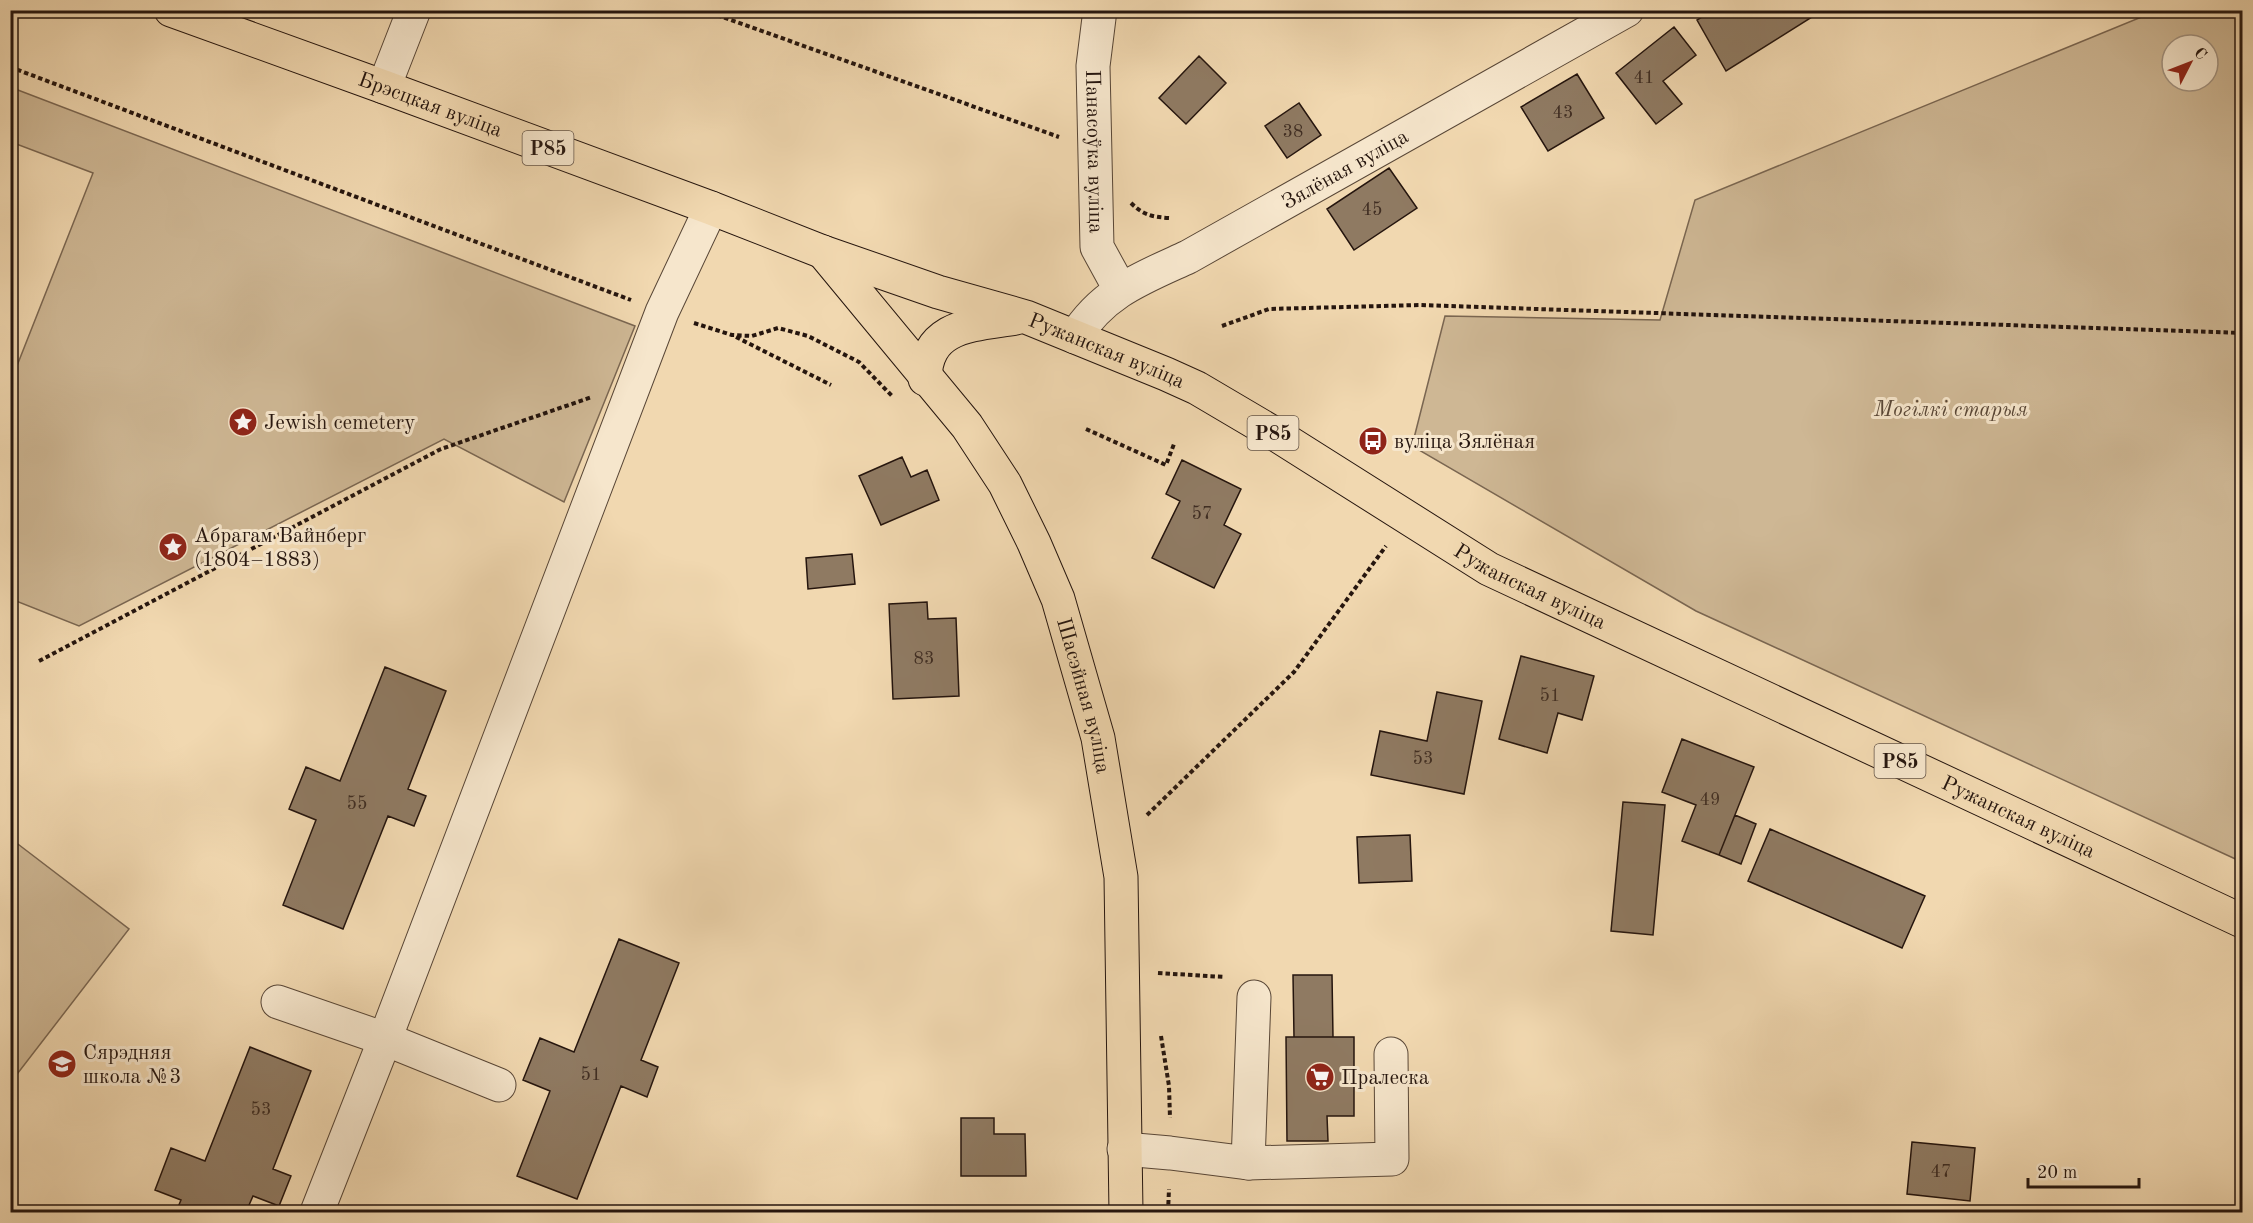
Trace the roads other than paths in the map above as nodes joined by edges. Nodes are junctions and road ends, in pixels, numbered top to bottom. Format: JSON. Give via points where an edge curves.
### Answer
{"nodes":[{"id":1,"x":171,"y":10,"type":"edge"},
{"id":2,"x":414,"y":10,"type":"edge"},
{"id":3,"x":1100,"y":10,"type":"edge"},
{"id":4,"x":1627,"y":10,"type":"edge"},
{"id":5,"x":384,"y":87,"type":"junction"},
{"id":6,"x":711,"y":208,"type":"junction"},
{"id":7,"x":823,"y":252,"type":"junction"},
{"id":8,"x":1120,"y":289,"type":"junction"},
{"id":9,"x":1026,"y":317,"type":"junction"},
{"id":10,"x":1074,"y":337,"type":"junction"},
{"id":11,"x":926,"y":379,"type":"junction"},
{"id":12,"x":2242,"y":921,"type":"edge"},
{"id":13,"x":1241,"y":987,"type":"road end"},
{"id":14,"x":278,"y":1002,"type":"dead end"},
{"id":15,"x":385,"y":1040,"type":"junction"},
{"id":16,"x":1391,"y":1054,"type":"dead end"},
{"id":17,"x":499,"y":1085,"type":"dead end"},
{"id":18,"x":1124,"y":1149,"type":"junction"},
{"id":19,"x":1248,"y":1163,"type":"junction"},
{"id":20,"x":317,"y":1212,"type":"edge"},
{"id":21,"x":1125,"y":1212,"type":"edge"}],
"edges":[{"from":1,"to":5,"type":"main road","name":"Брэсцкая вуліца","number":"Р85"},
{"from":2,"to":5,"type":"street"},
{"from":3,"to":8,"type":"street","name":"Панасоўка вуліца","via":[[1094,66],[1097,247]]},
{"from":4,"to":8,"type":"street","name":"Зялёная вуліца","via":[[1188,257]]},
{"from":5,"to":6,"type":"main road","name":"Брэсцкая вуліца","number":"Р85"},
{"from":6,"to":7,"type":"main road","name":"Брэсцкая вуліца","number":"Р85"},
{"from":6,"to":15,"type":"street","via":[[662,312]]},
{"from":7,"to":9,"type":"main road","name":"Ружанская вуліца","number":"Р85","via":[[938,292]]},
{"from":7,"to":11,"type":"main road","name":"Шасэйная вуліца"},
{"from":8,"to":10,"type":"street","name":"Зялёная вуліца","via":[[1086,319]]},
{"from":9,"to":10,"type":"main road","name":"Ружанская вуліца","number":"Р85"},
{"from":9,"to":11,"type":"main road","via":[[947,333],[935,344],[926,363]]},
{"from":10,"to":12,"type":"main road","name":"Ружанская вуліца","number":"Р85","via":[[1197,388],[1489,569]]},
{"from":11,"to":18,"type":"main road","name":"Шасэйная вуліца","via":[[967,426],[999,474],[1034,543],[1058,598],[1098,738],[1121,878]]},
{"from":13,"to":19,"type":"street"},
{"from":14,"to":15,"type":"street"},
{"from":15,"to":17,"type":"street"},
{"from":15,"to":20,"type":"street"},
{"from":16,"to":19,"type":"street","via":[[1392,1159]]},
{"from":18,"to":19,"type":"street"},
{"from":18,"to":21,"type":"main road","name":"Шасэйная вуліца"}]}
